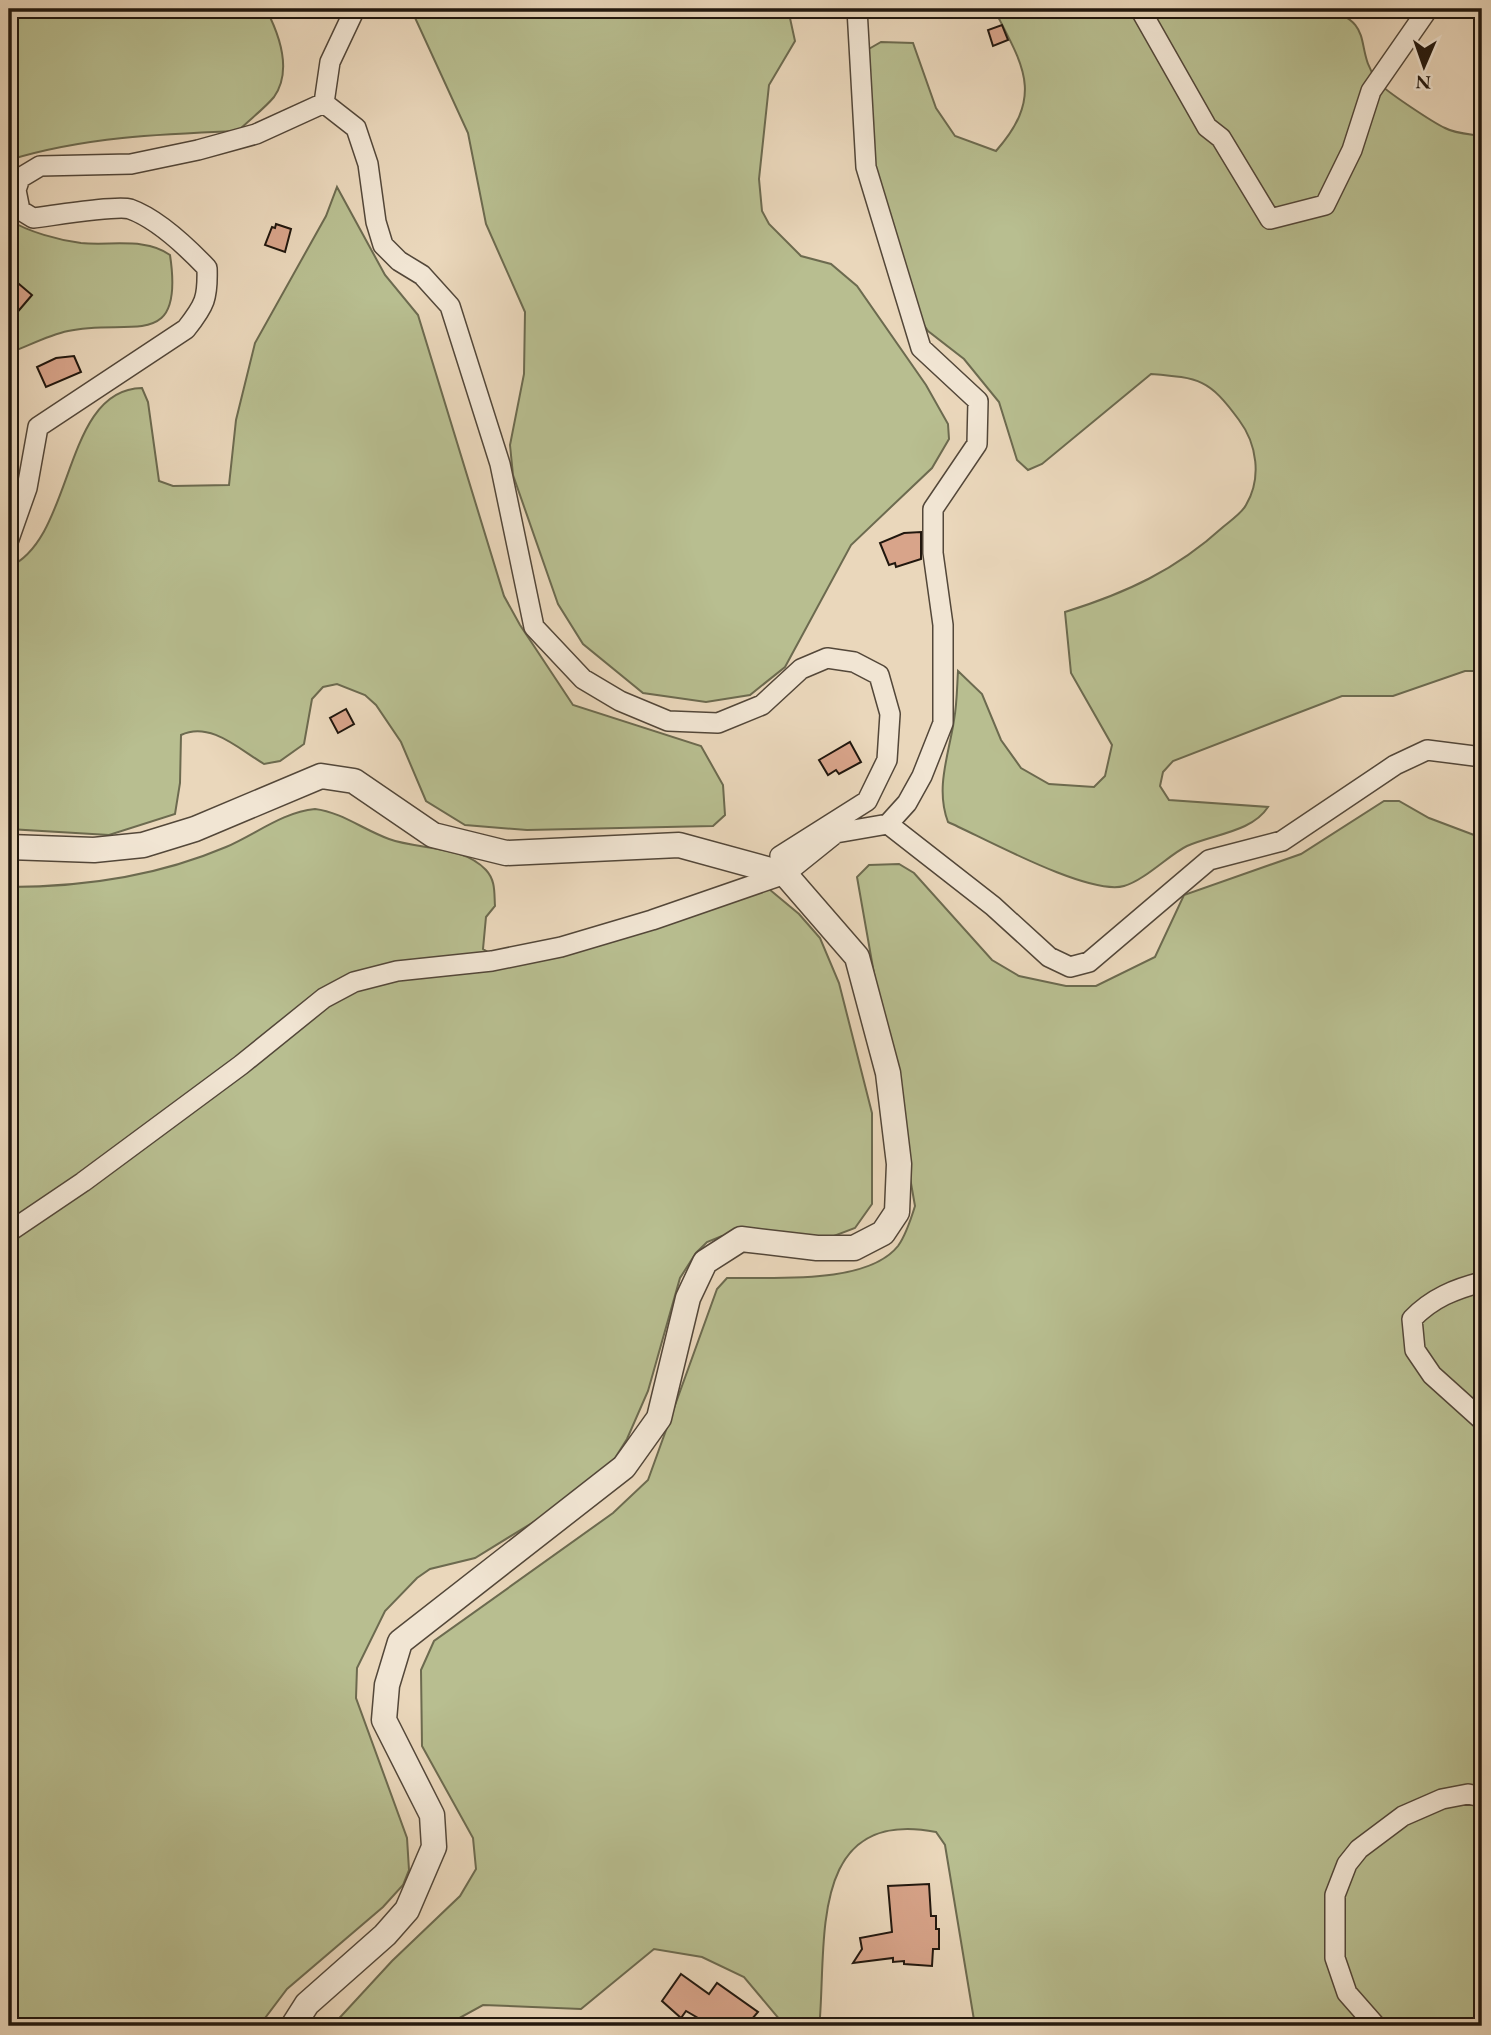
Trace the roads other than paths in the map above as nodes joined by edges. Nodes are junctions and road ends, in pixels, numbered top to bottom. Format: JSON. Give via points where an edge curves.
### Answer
{"nodes":[{"id":1,"x":355,"y":9,"type":"edge"},
{"id":2,"x":857,"y":9,"type":"edge"},
{"id":3,"x":1140,"y":9,"type":"edge"},
{"id":4,"x":1428,"y":9,"type":"edge"},
{"id":5,"x":324,"y":103,"type":"junction"},
{"id":6,"x":9,"y":539,"type":"edge"},
{"id":7,"x":1482,"y":757,"type":"edge"},
{"id":8,"x":888,"y":824,"type":"junction"},
{"id":9,"x":9,"y":847,"type":"edge"},
{"id":10,"x":785,"y":874,"type":"junction"},
{"id":11,"x":9,"y":1232,"type":"edge"},
{"id":12,"x":1482,"y":1282,"type":"edge"},
{"id":13,"x":1482,"y":1420,"type":"edge"},
{"id":14,"x":1482,"y":1797,"type":"edge"},
{"id":15,"x":293,"y":2026,"type":"edge"},
{"id":16,"x":1376,"y":2026,"type":"edge"}],
"edges":[{"from":1,"to":5,"type":"street","via":[[330,62]]},
{"from":2,"to":8,"type":"street","via":[[866,167],[921,348],[978,401],[977,444],[933,509],[933,553],[943,625],[943,723],[922,776]]},
{"from":3,"to":4,"type":"street","via":[[1207,127],[1221,138],[1270,219],[1325,205],[1352,150],[1371,92]]},
{"from":5,"to":6,"type":"street","via":[[256,134],[198,150],[131,164],[40,166],[20,178],[16,190],[20,210],[33,218],[128,208],[189,249],[207,268],[208,294],[186,329],[38,427],[27,488]]},
{"from":5,"to":10,"type":"street","via":[[356,128],[368,164],[383,245],[422,275],[450,306],[500,464],[534,627],[583,679],[620,701],[668,720],[718,723],[762,705],[801,669],[827,658],[854,662],[879,675],[890,714],[887,760],[867,801],[780,856]]},
{"from":7,"to":8,"type":"street","via":[[1427,750],[1395,765],[1282,841],[1209,860],[1089,962],[1070,967],[1049,957],[993,906]]},
{"from":8,"to":10,"type":"street","via":[[836,833]]},
{"from":9,"to":10,"type":"street","via":[[94,850],[144,845],[195,829],[321,776],[354,781],[433,835],[506,853],[679,845]]},
{"from":10,"to":11,"type":"street","via":[[561,947],[492,961],[397,971],[354,982],[324,998],[115,1159]]},
{"from":10,"to":15,"type":"street","via":[[857,957],[888,1073],[899,1164],[897,1212],[883,1233],[853,1248],[741,1238],[705,1262],[688,1298],[659,1418],[624,1467],[400,1642],[387,1685],[384,1720],[432,1815],[434,1847],[407,1910],[307,2004]]},
{"from":12,"to":13,"type":"street","via":[[1425,1304],[1412,1319],[1415,1350],[1432,1375]]},
{"from":14,"to":16,"type":"street","via":[[1468,1794],[1442,1799],[1403,1816],[1359,1849],[1347,1864],[1335,1895],[1335,1958],[1347,1993]]}]}
